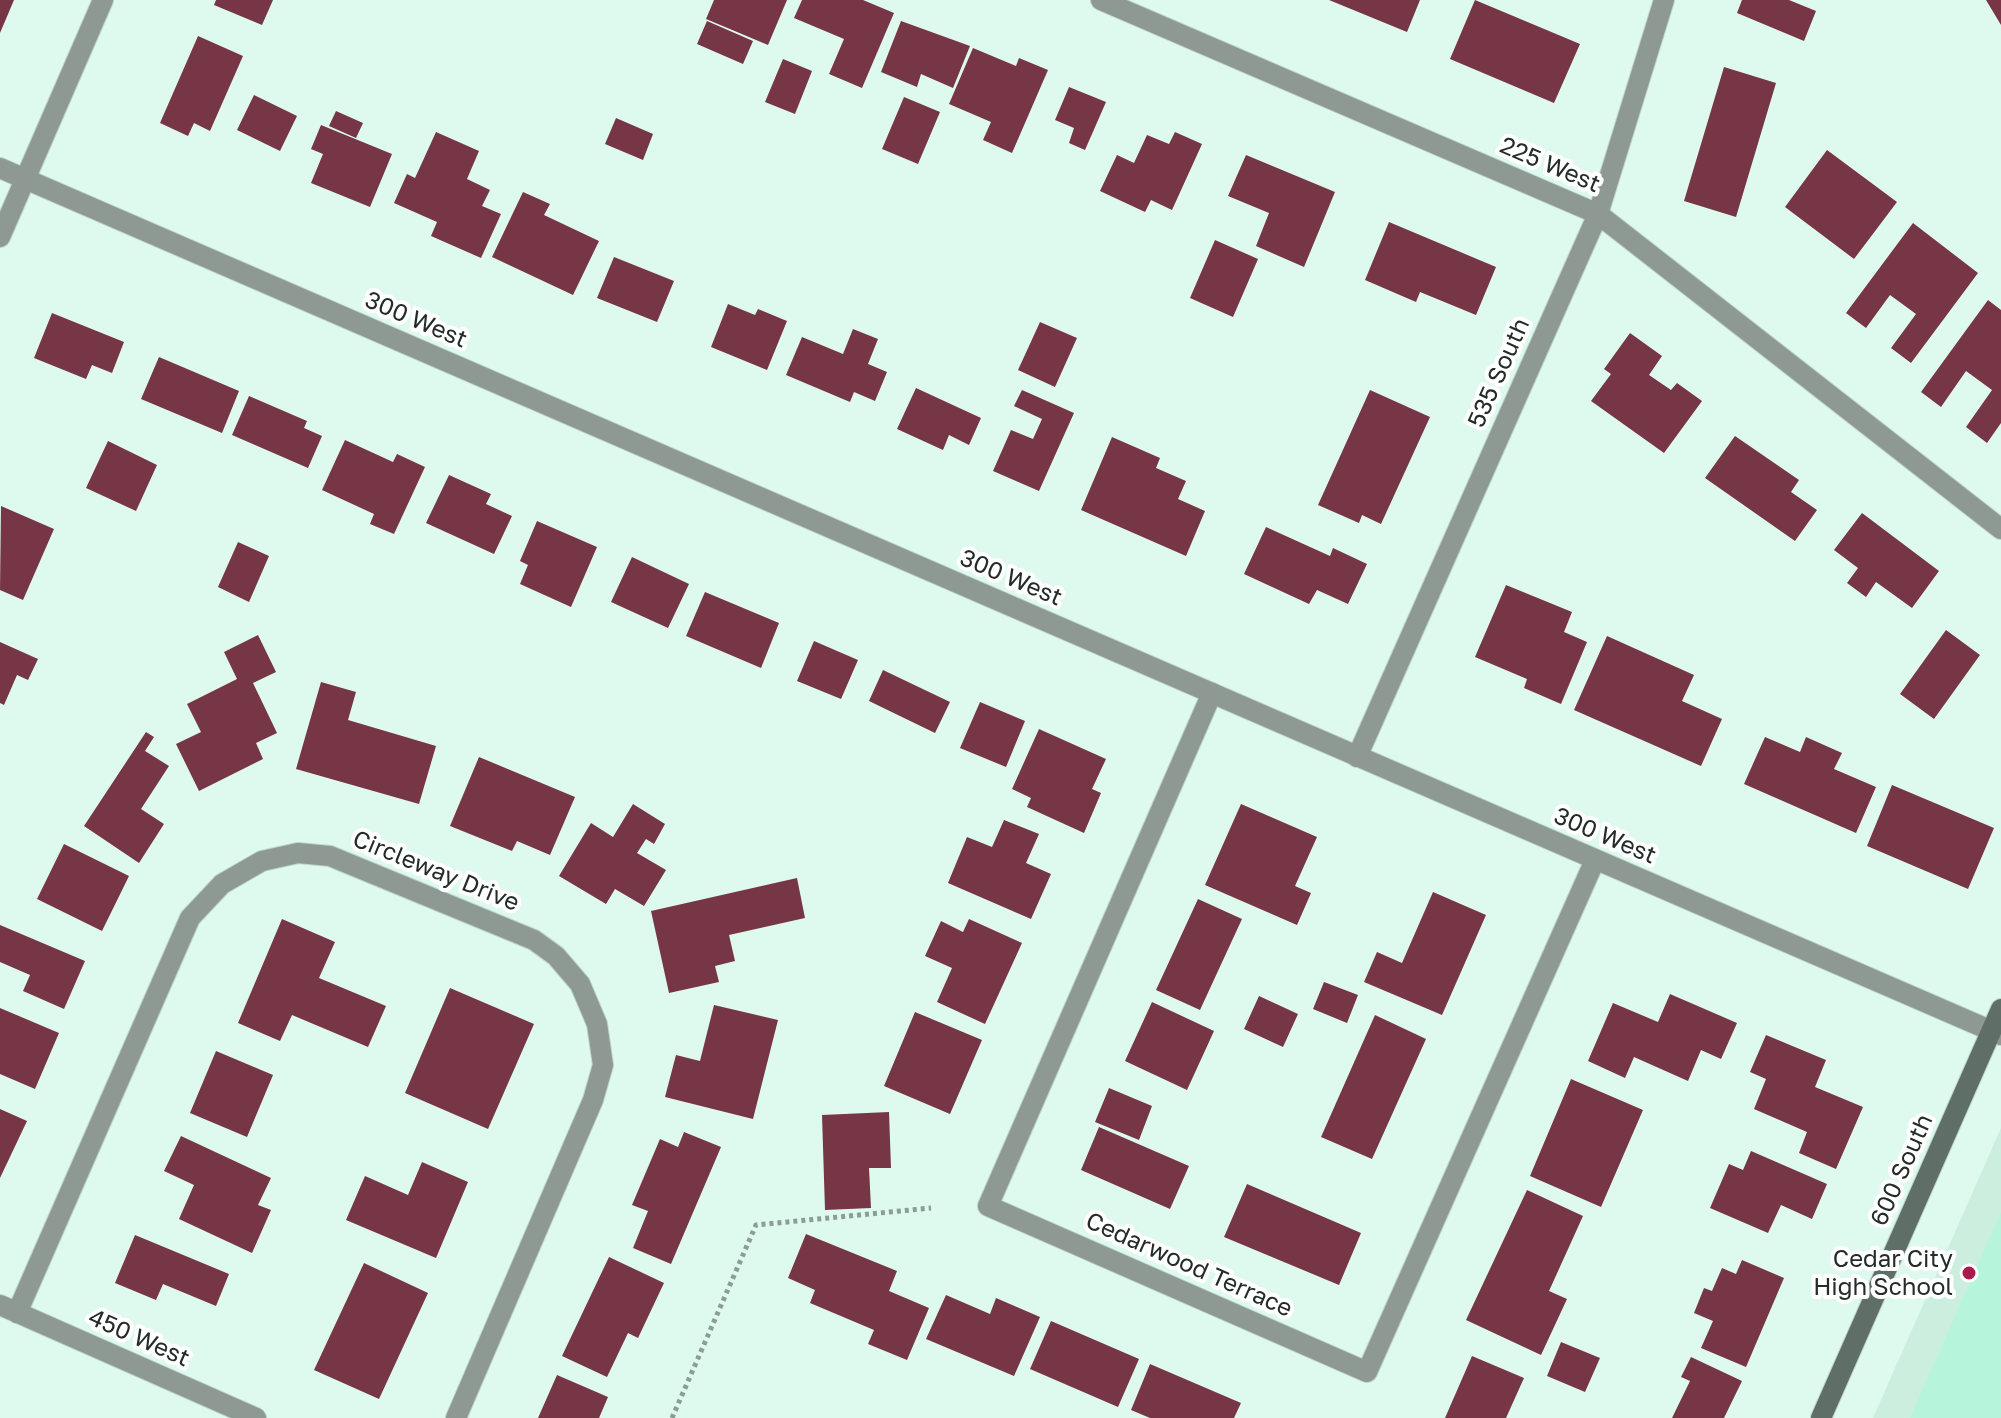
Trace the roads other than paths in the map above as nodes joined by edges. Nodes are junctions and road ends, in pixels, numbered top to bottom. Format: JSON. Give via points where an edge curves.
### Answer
{"nodes":[{"id":1,"x":103,"y":0,"type":"edge"},
{"id":2,"x":1101,"y":0,"type":"edge"},
{"id":3,"x":1664,"y":0,"type":"edge"},
{"id":4,"x":0,"y":168,"type":"edge"},
{"id":5,"x":25,"y":179,"type":"junction"},
{"id":6,"x":1598,"y":214,"type":"junction"},
{"id":7,"x":0,"y":237,"type":"edge"},
{"id":8,"x":2001,"y":529,"type":"edge"},
{"id":9,"x":1212,"y":693,"type":"junction"},
{"id":10,"x":1357,"y":757,"type":"junction"},
{"id":11,"x":1595,"y":860,"type":"junction"},
{"id":12,"x":2001,"y":1009,"type":"edge"},
{"id":13,"x":1996,"y":1033,"type":"edge"},
{"id":14,"x":9,"y":1309,"type":"edge"},
{"id":15,"x":256,"y":1418,"type":"edge"},
{"id":16,"x":456,"y":1418,"type":"edge"},
{"id":17,"x":1821,"y":1418,"type":"edge"}],
"edges":[{"from":1,"to":5,"type":"street"},
{"from":2,"to":6,"type":"street","name":"225 West"},
{"from":3,"to":6,"type":"street","name":"535 South"},
{"from":4,"to":5,"type":"street","name":"300 West"},
{"from":5,"to":7,"type":"street"},
{"from":5,"to":9,"type":"street","name":"300 West"},
{"from":6,"to":8,"type":"street","name":"225 West"},
{"from":6,"to":10,"type":"street","name":"535 South"},
{"from":9,"to":10,"type":"street","name":"300 West"},
{"from":9,"to":11,"type":"street","name":"Cedarwood Terrace","via":[[988,1206],[1367,1372]]},
{"from":10,"to":11,"type":"street","name":"300 West"},
{"from":11,"to":13,"type":"street","name":"300 West"},
{"from":12,"to":13,"type":"main road","name":"600 South"},
{"from":13,"to":17,"type":"main road","name":"600 South"},
{"from":14,"to":15,"type":"street","name":"450 West"},
{"from":14,"to":16,"type":"street","name":"Circleway Drive","via":[[190,918],[222,884],[262,861],[298,853],[330,856],[534,940],[580,984],[597,1024],[603,1065],[593,1100]]}]}
